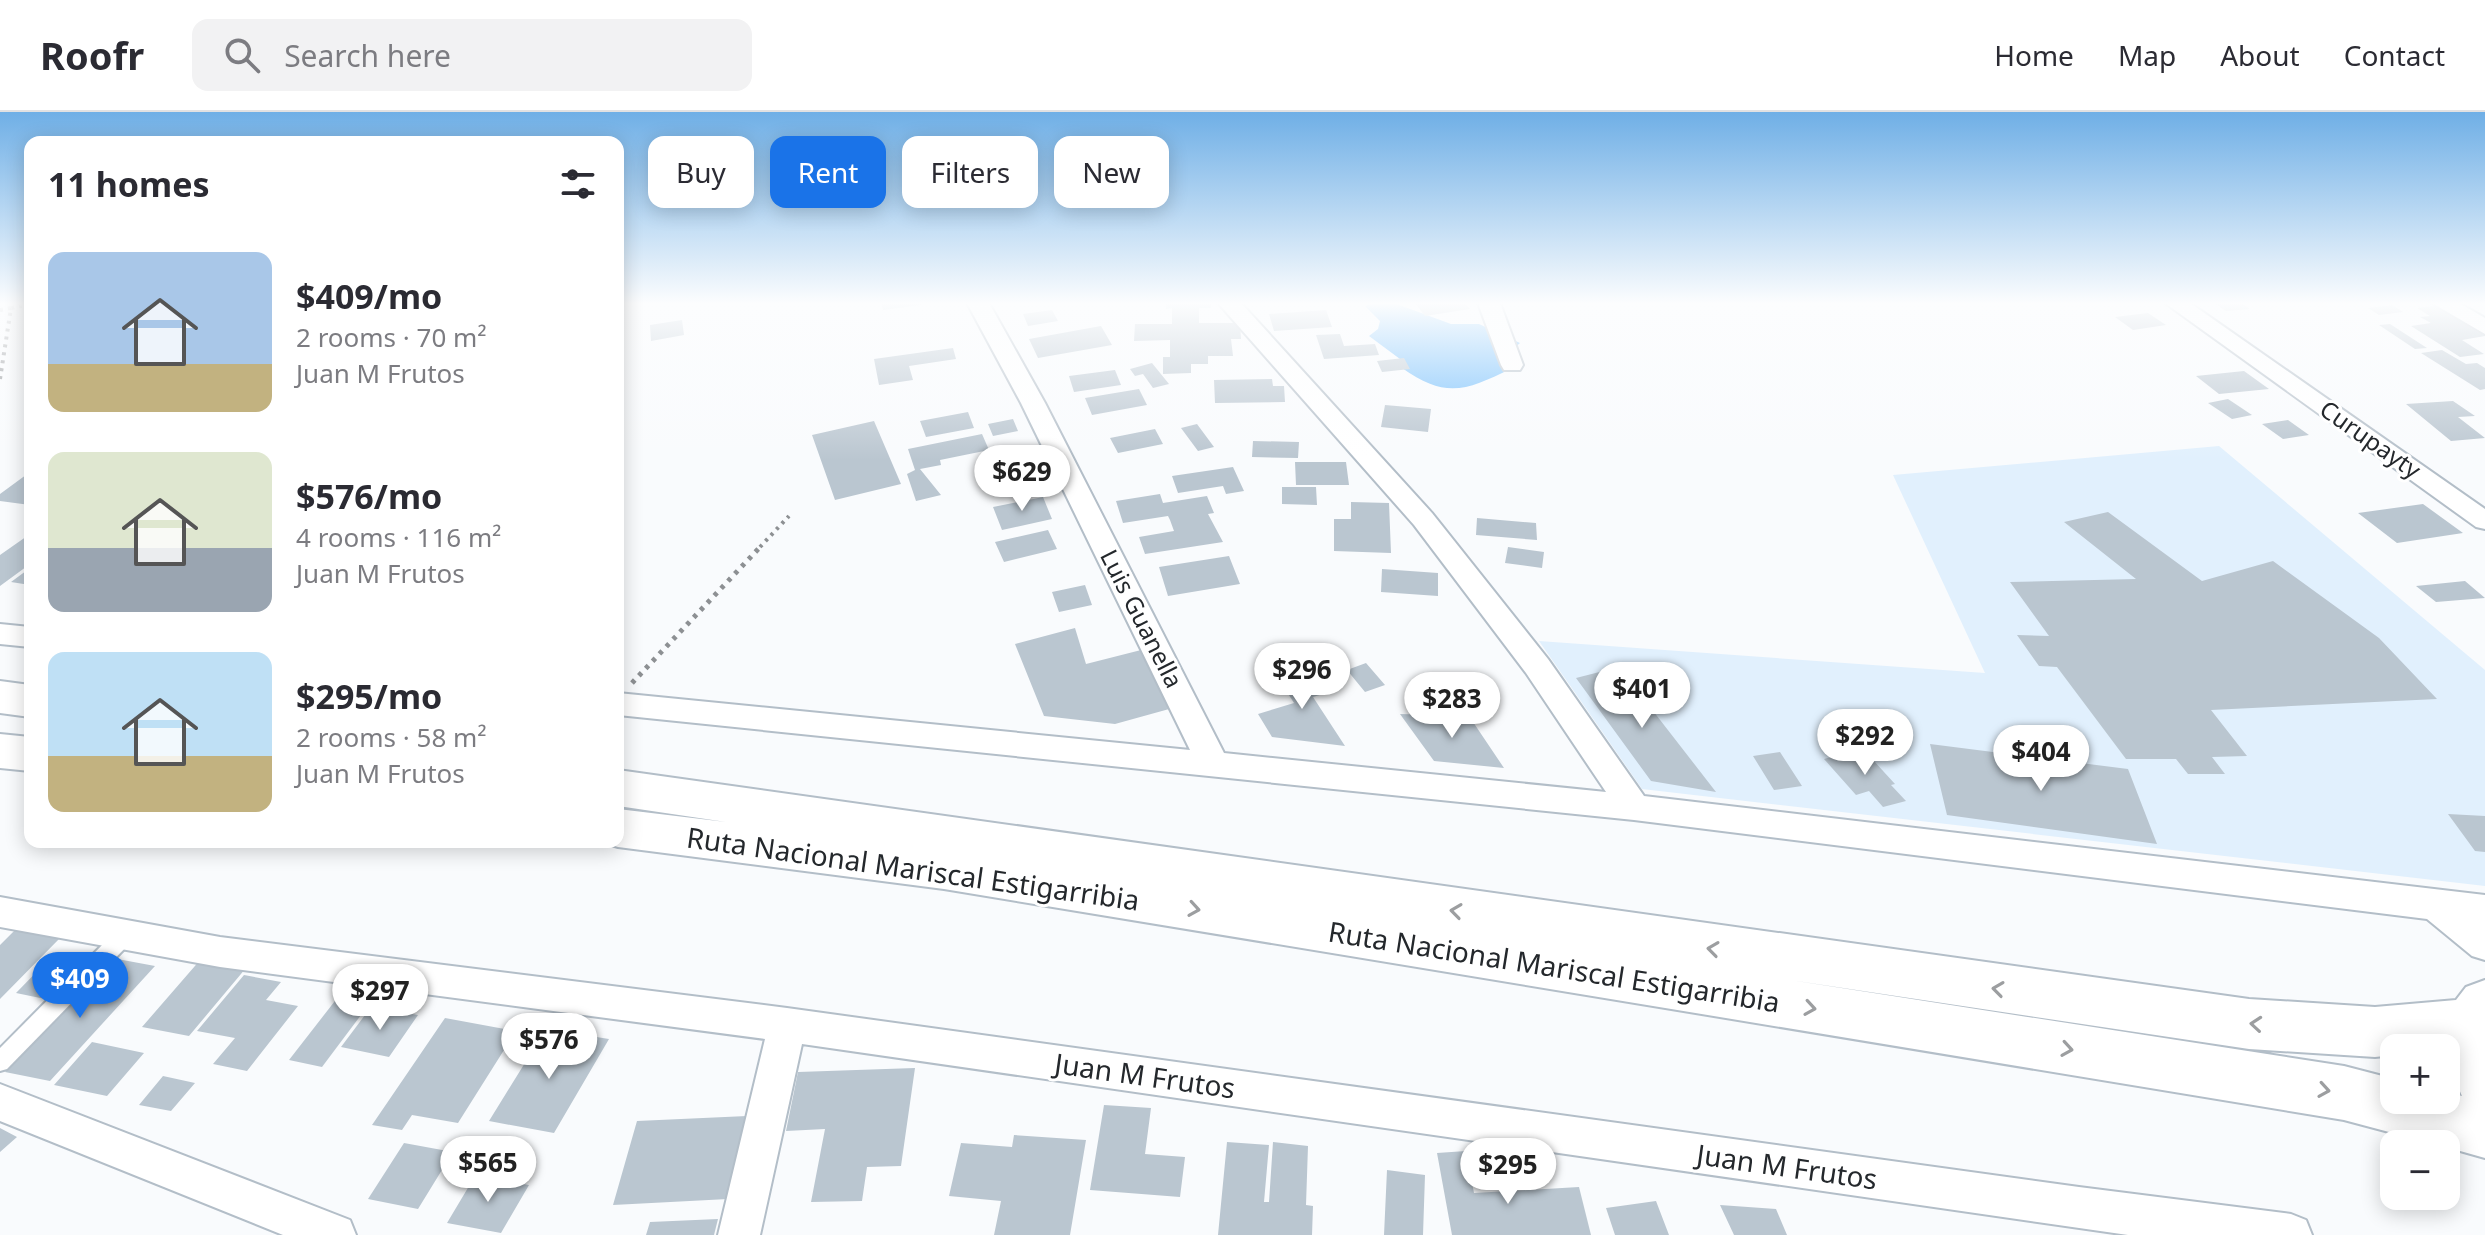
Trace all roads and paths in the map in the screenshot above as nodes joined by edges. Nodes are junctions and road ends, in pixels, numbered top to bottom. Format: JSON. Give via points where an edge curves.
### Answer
{"nodes":[{"id":1,"x":3,"y":355,"type":"edge"},
{"id":2,"x":1007,"y":355,"type":"edge"},
{"id":3,"x":1276,"y":355,"type":"edge"},
{"id":4,"x":1508,"y":355,"type":"edge"},
{"id":5,"x":2250,"y":355,"type":"edge"},
{"id":6,"x":1512,"y":365,"type":"dead end"},
{"id":7,"x":0,"y":379,"type":"edge"},
{"id":8,"x":789,"y":516,"type":"dead end"},
{"id":9,"x":2485,"y":521,"type":"edge"},
{"id":10,"x":0,"y":634,"type":"edge"},
{"id":11,"x":24,"y":636,"type":"edge"},
{"id":12,"x":624,"y":694,"type":"edge"},
{"id":13,"x":624,"y":695,"type":"edge"},
{"id":14,"x":0,"y":697,"type":"edge"},
{"id":15,"x":24,"y":700,"type":"edge"},
{"id":16,"x":0,"y":751,"type":"edge"},
{"id":17,"x":24,"y":753,"type":"edge"},
{"id":18,"x":1214,"y":766,"type":"junction"},
{"id":19,"x":624,"y":789,"type":"edge"},
{"id":20,"x":1634,"y":807,"type":"junction"},
{"id":21,"x":624,"y":829,"type":"edge"},
{"id":22,"x":2436,"y":906,"type":"junction"},
{"id":23,"x":2485,"y":910,"type":"edge"},
{"id":24,"x":0,"y":912,"type":"edge"},
{"id":25,"x":125,"y":935,"type":"junction"},
{"id":26,"x":2485,"y":945,"type":"edge"},
{"id":27,"x":2479,"y":1013,"type":"edge"},
{"id":28,"x":787,"y":1025,"type":"junction"},
{"id":29,"x":0,"y":1062,"type":"edge"},
{"id":30,"x":2485,"y":1084,"type":"edge"},
{"id":31,"x":0,"y":1102,"type":"edge"},
{"id":32,"x":2485,"y":1130,"type":"edge"},
{"id":33,"x":2092,"y":1222,"type":"edge"},
{"id":34,"x":335,"y":1235,"type":"edge"},
{"id":35,"x":739,"y":1235,"type":"edge"},
{"id":36,"x":2291,"y":1235,"type":"edge"}],
"edges":[{"from":1,"to":7,"type":"path"},
{"from":2,"to":18,"type":"street","name":"Luis Guanella"},
{"from":3,"to":20,"type":"street","via":[[1423,519],[1537,666]]},
{"from":4,"to":6,"type":"street"},
{"from":5,"to":9,"type":"street","name":"Curupayty"},
{"from":8,"to":12,"type":"path"},
{"from":10,"to":11,"type":"street"},
{"from":13,"to":18,"type":"street","via":[[766,717]]},
{"from":14,"to":15,"type":"highway"},
{"from":16,"to":17,"type":"highway"},
{"from":18,"to":20,"type":"street"},
{"from":27,"to":19,"type":"highway","name":"Ruta Nacional Mariscal Estigarribia","one_way":true,"via":[[2375,1032],[2249,1024]]},
{"from":20,"to":22,"type":"street"},
{"from":21,"to":32,"type":"highway","name":"Ruta Nacional Mariscal Estigarribia","one_way":true,"via":[[944,869],[2344,1093]]},
{"from":22,"to":23,"type":"street"},
{"from":22,"to":26,"type":"street"},
{"from":24,"to":25,"type":"street","name":"Juan M Frutos"},
{"from":25,"to":28,"type":"street","name":"Juan M Frutos","via":[[235,954]]},
{"from":25,"to":29,"type":"lane"},
{"from":27,"to":30,"type":"highway","via":[[2471,1042]]},
{"from":28,"to":33,"type":"street","name":"Juan M Frutos"},
{"from":28,"to":35,"type":"street"},
{"from":31,"to":34,"type":"street"},
{"from":33,"to":36,"type":"street","name":"Juan M Frutos"}]}
